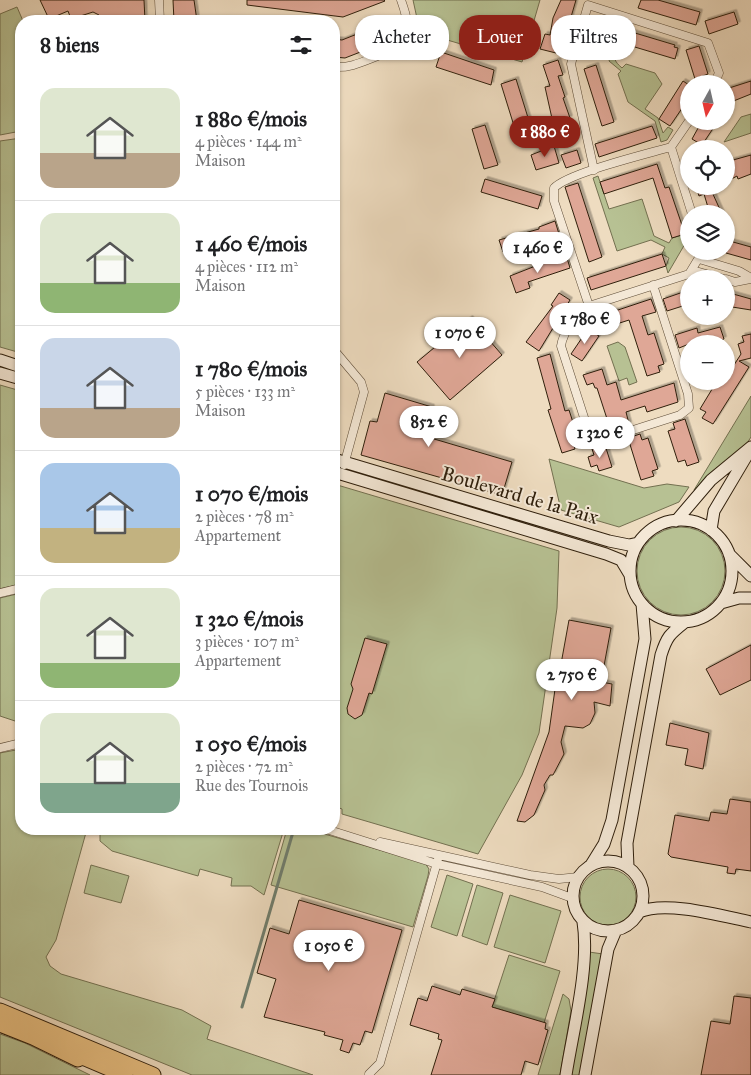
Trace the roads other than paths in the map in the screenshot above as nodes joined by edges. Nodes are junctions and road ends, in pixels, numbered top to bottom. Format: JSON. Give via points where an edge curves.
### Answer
{"nodes":[{"id":1,"x":158,"y":0,"type":"edge"},
{"id":2,"x":401,"y":0,"type":"edge"},
{"id":3,"x":159,"y":15,"type":"edge"},
{"id":4,"x":340,"y":67,"type":"edge"},
{"id":5,"x":718,"y":75,"type":"edge"},
{"id":6,"x":683,"y":130,"type":"edge"},
{"id":7,"x":671,"y":147,"type":"junction"},
{"id":8,"x":594,"y":170,"type":"junction"},
{"id":9,"x":689,"y":205,"type":"edge"},
{"id":10,"x":698,"y":260,"type":"edge"},
{"id":11,"x":702,"y":260,"type":"edge"},
{"id":12,"x":692,"y":270,"type":"edge"},
{"id":13,"x":680,"y":276,"type":"edge"},
{"id":14,"x":751,"y":278,"type":"edge"},
{"id":15,"x":735,"y":282,"type":"edge"},
{"id":16,"x":653,"y":285,"type":"junction"},
{"id":17,"x":589,"y":306,"type":"junction"},
{"id":18,"x":340,"y":358,"type":"edge"},
{"id":19,"x":0,"y":360,"type":"edge"},
{"id":20,"x":15,"y":365,"type":"edge"},
{"id":21,"x":0,"y":372,"type":"edge"},
{"id":22,"x":15,"y":377,"type":"edge"},
{"id":23,"x":751,"y":448,"type":"edge"},
{"id":24,"x":340,"y":458,"type":"edge"},
{"id":25,"x":340,"y":461,"type":"edge"},
{"id":26,"x":340,"y":474,"type":"edge"},
{"id":27,"x":676,"y":520,"type":"junction"},
{"id":28,"x":711,"y":530,"type":"junction"},
{"id":29,"x":638,"y":543,"type":"junction"},
{"id":30,"x":728,"y":554,"type":"junction"},
{"id":31,"x":630,"y":574,"type":"junction"},
{"id":32,"x":751,"y":576,"type":"edge"},
{"id":33,"x":15,"y":589,"type":"edge"},
{"id":34,"x":0,"y":593,"type":"edge"},
{"id":35,"x":751,"y":598,"type":"edge"},
{"id":36,"x":721,"y":603,"type":"junction"},
{"id":37,"x":642,"y":604,"type":"junction"},
{"id":38,"x":684,"y":622,"type":"junction"},
{"id":39,"x":15,"y":744,"type":"edge"},
{"id":40,"x":0,"y":748,"type":"edge"},
{"id":41,"x":340,"y":833,"type":"edge"},
{"id":42,"x":346,"y":835,"type":"junction"},
{"id":43,"x":439,"y":854,"type":"junction"},
{"id":44,"x":436,"y":864,"type":"junction"},
{"id":45,"x":591,"y":865,"type":"junction"},
{"id":46,"x":628,"y":867,"type":"junction"},
{"id":47,"x":578,"y":877,"type":"junction"},
{"id":48,"x":643,"y":893,"type":"junction"},
{"id":49,"x":572,"y":898,"type":"junction"},
{"id":50,"x":689,"y":911,"type":"junction"},
{"id":51,"x":639,"y":912,"type":"junction"},
{"id":52,"x":583,"y":922,"type":"junction"},
{"id":53,"x":751,"y":922,"type":"edge"},
{"id":54,"x":616,"y":930,"type":"junction"},
{"id":55,"x":0,"y":1011,"type":"edge"},
{"id":56,"x":0,"y":1024,"type":"edge"},
{"id":57,"x":30,"y":1035,"type":"junction"},
{"id":58,"x":76,"y":1043,"type":"junction"},
{"id":59,"x":369,"y":1074,"type":"edge"},
{"id":60,"x":110,"y":1075,"type":"edge"},
{"id":61,"x":125,"y":1075,"type":"edge"},
{"id":62,"x":153,"y":1075,"type":"edge"},
{"id":63,"x":163,"y":1075,"type":"edge"},
{"id":64,"x":566,"y":1075,"type":"edge"},
{"id":65,"x":585,"y":1075,"type":"edge"}],
"edges":[{"from":1,"to":3,"type":"street"},
{"from":2,"to":4,"type":"street","via":[[409,24],[401,45],[351,66]]},
{"from":5,"to":8,"type":"street","via":[[708,43],[588,5],[571,64]]},
{"from":6,"to":7,"type":"street"},
{"from":7,"to":8,"type":"street"},
{"from":7,"to":9,"type":"street"},
{"from":8,"to":17,"type":"street","via":[[559,183],[553,195]]},
{"from":10,"to":12,"type":"street"},
{"from":11,"to":14,"type":"street"},
{"from":13,"to":16,"type":"street"},
{"from":14,"to":15,"type":"street"},
{"from":16,"to":17,"type":"street"},
{"from":16,"to":17,"type":"street","via":[[688,394],[689,408],[680,416],[605,439],[597,439],[589,433],[561,346],[578,315]]},
{"from":18,"to":24,"type":"street","via":[[364,388],[363,399]]},
{"from":19,"to":20,"type":"main road"},
{"from":21,"to":22,"type":"main road"},
{"from":23,"to":27,"type":"main road","via":[[711,480]]},
{"from":23,"to":28,"type":"main road","via":[[714,512]]},
{"from":25,"to":29,"type":"main road","name":"Boulevard de la Paix","via":[[610,541],[629,545]]},
{"from":26,"to":31,"type":"main road","name":"Boulevard de la Paix","via":[[606,554],[620,560]]},
{"from":27,"to":28,"type":"main road","via":[[694,522]]},
{"from":27,"to":29,"type":"main road","via":[[652,529]]},
{"from":28,"to":30,"type":"main road"},
{"from":29,"to":31,"type":"main road","via":[[631,560]]},
{"from":30,"to":32,"type":"main road"},
{"from":30,"to":36,"type":"main road","via":[[731,581]]},
{"from":31,"to":37,"type":"main road","via":[[634,593]]},
{"from":33,"to":34,"type":"street"},
{"from":35,"to":36,"type":"main road"},
{"from":36,"to":38,"type":"main road","via":[[703,617]]},
{"from":37,"to":38,"type":"main road","via":[[658,617]]},
{"from":37,"to":45,"type":"main road","via":[[645,639],[612,820],[604,844]]},
{"from":38,"to":46,"type":"main road","via":[[665,641],[661,655],[627,844]]},
{"from":39,"to":40,"type":"street"},
{"from":41,"to":42,"type":"street"},
{"from":42,"to":43,"type":"street"},
{"from":42,"to":44,"type":"street"},
{"from":43,"to":44,"type":"street"},
{"from":43,"to":47,"type":"street","via":[[548,878]]},
{"from":44,"to":49,"type":"street"},
{"from":44,"to":59,"type":"street","via":[[380,1063]]},
{"from":45,"to":46,"type":"main road","via":[[612,861]]},
{"from":45,"to":47,"type":"main road"},
{"from":46,"to":48,"type":"main road","via":[[638,878]]},
{"from":47,"to":49,"type":"main road"},
{"from":48,"to":50,"type":"main road","via":[[651,900]]},
{"from":48,"to":51,"type":"main road"},
{"from":49,"to":52,"type":"main road"},
{"from":50,"to":51,"type":"main road","via":[[654,909]]},
{"from":50,"to":53,"type":"main road"},
{"from":51,"to":54,"type":"main road","via":[[630,924]]},
{"from":52,"to":54,"type":"main road","via":[[597,930]]},
{"from":52,"to":64,"type":"main road","via":[[585,944]]},
{"from":54,"to":65,"type":"main road","via":[[608,949]]},
{"from":55,"to":58,"type":"highway"},
{"from":56,"to":57,"type":"highway"},
{"from":57,"to":60,"type":"highway"},
{"from":57,"to":61,"type":"highway"},
{"from":58,"to":62,"type":"highway"},
{"from":58,"to":63,"type":"highway"}]}
